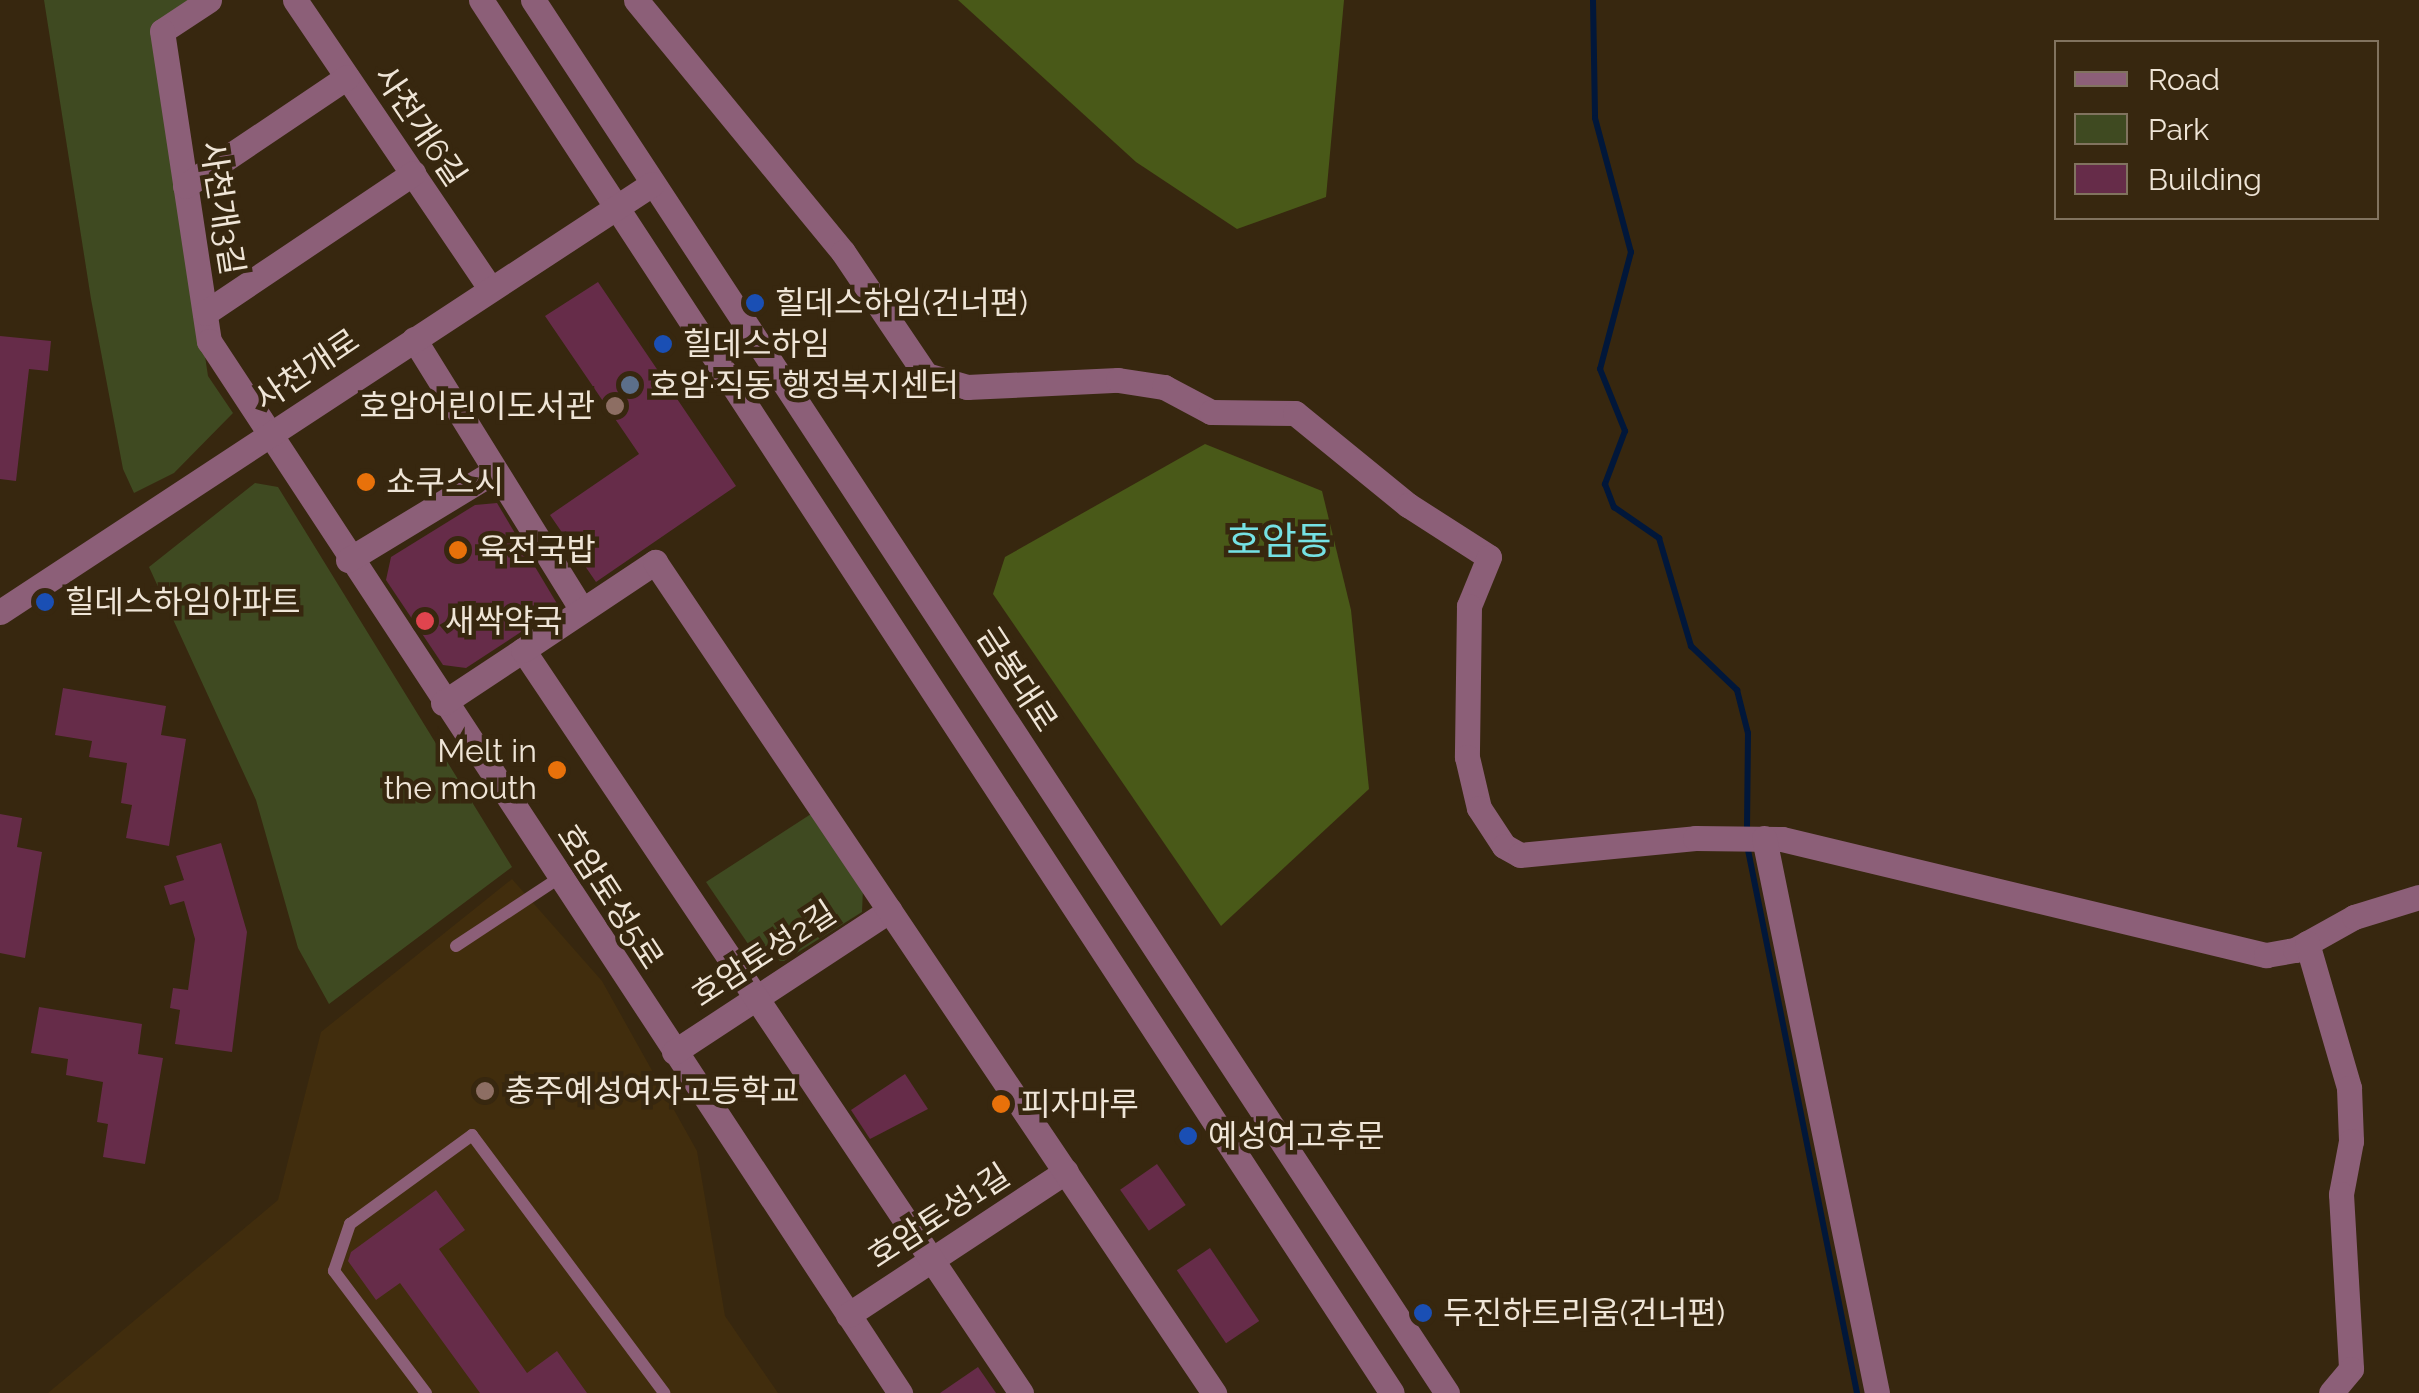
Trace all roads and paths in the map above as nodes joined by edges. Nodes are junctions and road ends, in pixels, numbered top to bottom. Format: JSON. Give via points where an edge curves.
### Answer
{"nodes":[{"id":1,"x":209,"y":0,"type":"edge"},
{"id":2,"x":295,"y":0,"type":"edge"},
{"id":3,"x":481,"y":0,"type":"edge"},
{"id":4,"x":533,"y":0,"type":"edge"},
{"id":5,"x":636,"y":0,"type":"edge"},
{"id":6,"x":347,"y":77,"type":"junction"},
{"id":7,"x":412,"y":174,"type":"junction"},
{"id":8,"x":652,"y":184,"type":"junction"},
{"id":9,"x":186,"y":186,"type":"junction"},
{"id":10,"x":613,"y":207,"type":"junction"},
{"id":11,"x":490,"y":288,"type":"junction"},
{"id":12,"x":204,"y":313,"type":"junction"},
{"id":13,"x":414,"y":338,"type":"junction"},
{"id":14,"x":267,"y":436,"type":"junction"},
{"id":15,"x":494,"y":470,"type":"junction"},
{"id":16,"x":348,"y":560,"type":"junction"},
{"id":17,"x":582,"y":610,"type":"junction"},
{"id":18,"x":0,"y":612,"type":"edge"},
{"id":19,"x":524,"y":650,"type":"junction"},
{"id":20,"x":444,"y":703,"type":"junction"},
{"id":21,"x":1764,"y":838,"type":"junction"},
{"id":22,"x":559,"y":878,"type":"junction"},
{"id":23,"x":2419,"y":897,"type":"edge"},
{"id":24,"x":890,"y":910,"type":"junction"},
{"id":25,"x":2307,"y":942,"type":"junction"},
{"id":26,"x":456,"y":946,"type":"dead end"},
{"id":27,"x":756,"y":998,"type":"junction"},
{"id":28,"x":674,"y":1052,"type":"junction"},
{"id":29,"x":1066,"y":1172,"type":"junction"},
{"id":30,"x":931,"y":1259,"type":"junction"},
{"id":31,"x":848,"y":1315,"type":"junction"},
{"id":32,"x":426,"y":1393,"type":"edge"},
{"id":33,"x":664,"y":1393,"type":"edge"},
{"id":34,"x":900,"y":1393,"type":"edge"},
{"id":35,"x":1021,"y":1393,"type":"edge"},
{"id":36,"x":1214,"y":1393,"type":"edge"},
{"id":37,"x":1392,"y":1393,"type":"edge"},
{"id":38,"x":1447,"y":1393,"type":"edge"},
{"id":39,"x":1877,"y":1393,"type":"edge"},
{"id":40,"x":2332,"y":1393,"type":"edge"}],
"edges":[{"from":1,"to":9,"type":"street","name":"사천개3길","via":[[162,30]]},
{"from":2,"to":6,"type":"street","name":"사천개6길"},
{"from":3,"to":10,"type":"street"},
{"from":4,"to":8,"type":"street","name":"금봉대로"},
{"from":5,"to":21,"type":"street","via":[[843,252],[926,375],[967,386],[1118,380],[1164,387],[1211,412],[1295,413],[1408,506],[1489,557],[1470,606],[1466,741],[1479,808],[1504,846],[1520,855]]},
{"from":6,"to":7,"type":"street","name":"사천개6길"},
{"from":6,"to":9,"type":"street"},
{"from":7,"to":11,"type":"street","name":"사천개6길"},
{"from":7,"to":12,"type":"street"},
{"from":8,"to":10,"type":"street","name":"사천개로"},
{"from":8,"to":38,"type":"street","name":"금봉대로"},
{"from":9,"to":12,"type":"street","name":"사천개3길"},
{"from":10,"to":11,"type":"street","name":"사천개로"},
{"from":10,"to":37,"type":"street"},
{"from":11,"to":13,"type":"street","name":"사천개로"},
{"from":12,"to":14,"type":"street","name":"사천개3길","via":[[209,341]]},
{"from":13,"to":14,"type":"street","name":"사천개로"},
{"from":13,"to":15,"type":"street"},
{"from":14,"to":16,"type":"street","name":"호암토성5로"},
{"from":14,"to":18,"type":"street","name":"사천개로"},
{"from":15,"to":16,"type":"street"},
{"from":15,"to":17,"type":"street"},
{"from":16,"to":20,"type":"street","name":"호암토성5로"},
{"from":17,"to":19,"type":"street"},
{"from":17,"to":24,"type":"street","via":[[655,562]]},
{"from":19,"to":20,"type":"street"},
{"from":19,"to":27,"type":"street"},
{"from":20,"to":22,"type":"street","name":"호암토성5로"},
{"from":21,"to":25,"type":"street","via":[[2153,923],[2234,950],[2266,955]]},
{"from":21,"to":39,"type":"street"},
{"from":22,"to":26,"type":"lane"},
{"from":22,"to":28,"type":"street","name":"호암토성5로"},
{"from":23,"to":25,"type":"street"},
{"from":24,"to":27,"type":"street","name":"호암토성2길"},
{"from":24,"to":29,"type":"street"},
{"from":25,"to":40,"type":"street","via":[[2349,1088],[2341,1194],[2351,1369]]},
{"from":27,"to":28,"type":"street","name":"호암토성2길"},
{"from":27,"to":30,"type":"street"},
{"from":28,"to":31,"type":"street","name":"호암토성5로"},
{"from":29,"to":30,"type":"street","name":"호암토성1길"},
{"from":29,"to":36,"type":"street"},
{"from":30,"to":31,"type":"street","name":"호암토성1길"},
{"from":30,"to":35,"type":"street"},
{"from":31,"to":34,"type":"street","name":"호암토성5로"},
{"from":32,"to":33,"type":"lane","via":[[334,1270],[350,1224],[472,1135]]}]}
